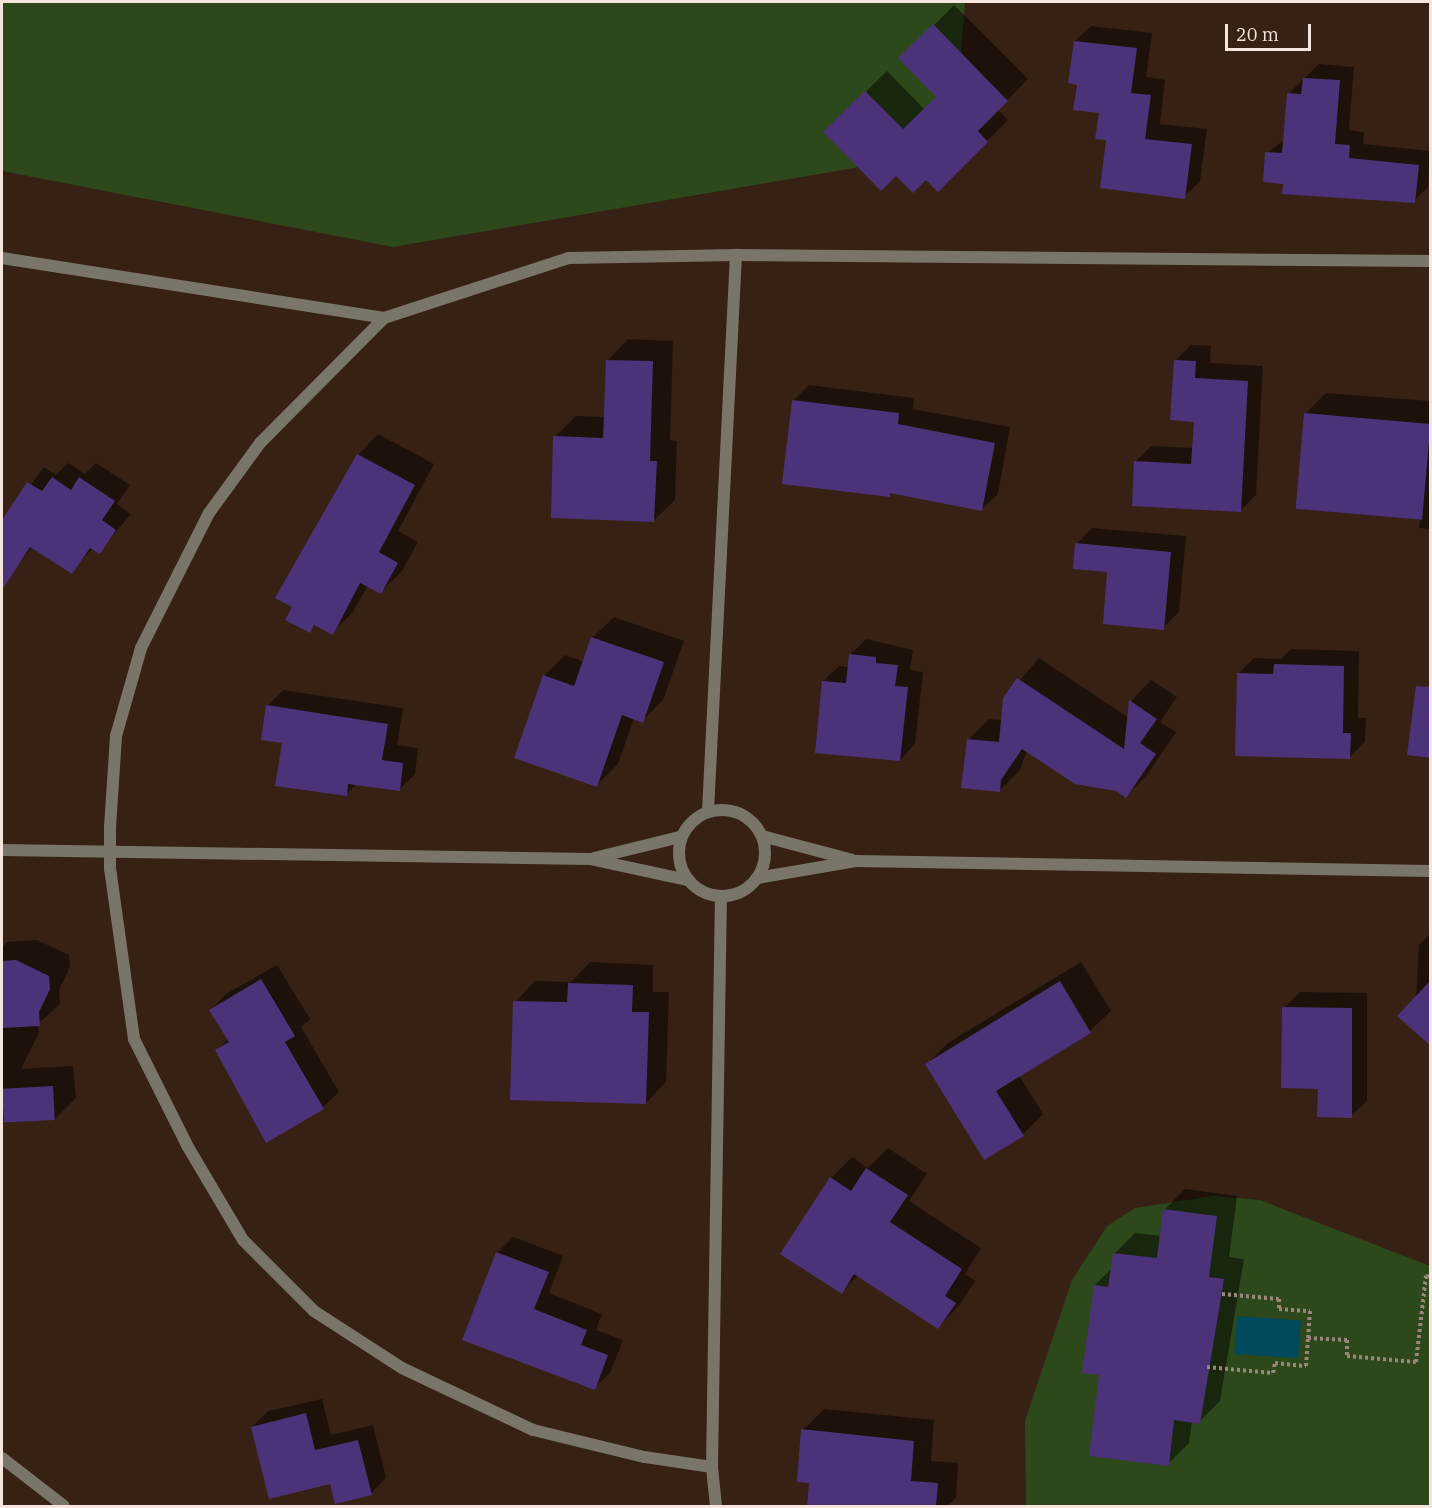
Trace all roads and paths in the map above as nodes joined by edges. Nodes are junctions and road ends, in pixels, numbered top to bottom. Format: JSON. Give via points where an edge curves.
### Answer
{"nodes":[{"id":1,"x":736,"y":255,"type":"junction"},
{"id":2,"x":2,"y":258,"type":"edge"},
{"id":3,"x":1431,"y":261,"type":"edge"},
{"id":4,"x":384,"y":318,"type":"junction"},
{"id":5,"x":708,"y":811,"type":"junction"},
{"id":6,"x":762,"y":836,"type":"junction"},
{"id":7,"x":680,"y":837,"type":"junction"},
{"id":8,"x":2,"y":850,"type":"edge"},
{"id":9,"x":110,"y":851,"type":"junction"},
{"id":10,"x":590,"y":859,"type":"junction"},
{"id":11,"x":856,"y":861,"type":"junction"},
{"id":12,"x":1431,"y":871,"type":"edge"},
{"id":13,"x":757,"y":879,"type":"junction"},
{"id":14,"x":687,"y":880,"type":"junction"},
{"id":15,"x":720,"y":897,"type":"junction"},
{"id":16,"x":1431,"y":1277,"type":"edge"},
{"id":17,"x":1222,"y":1294,"type":"dead end"},
{"id":18,"x":1308,"y":1338,"type":"junction"},
{"id":19,"x":1207,"y":1367,"type":"dead end"},
{"id":20,"x":2,"y":1458,"type":"edge"},
{"id":21,"x":712,"y":1467,"type":"junction"},
{"id":22,"x":64,"y":1506,"type":"edge"},
{"id":23,"x":716,"y":1506,"type":"edge"}],
"edges":[{"from":1,"to":3,"type":"street"},
{"from":1,"to":4,"type":"street","via":[[569,258]]},
{"from":1,"to":5,"type":"street"},
{"from":2,"to":4,"type":"street"},
{"from":4,"to":9,"type":"street","via":[[260,443],[210,513],[177,575],[141,648],[116,736]]},
{"from":5,"to":6,"type":"street","via":[[729,810],[749,818]]},
{"from":5,"to":7,"type":"street","via":[[691,821]]},
{"from":6,"to":11,"type":"street"},
{"from":6,"to":13,"type":"street","via":[[765,858]]},
{"from":7,"to":10,"type":"street"},
{"from":7,"to":14,"type":"street","via":[[678,859]]},
{"from":8,"to":9,"type":"street"},
{"from":9,"to":10,"type":"street"},
{"from":9,"to":21,"type":"street","via":[[134,1039],[188,1147],[243,1240],[314,1311],[402,1368],[533,1430],[644,1457]]},
{"from":10,"to":14,"type":"street"},
{"from":11,"to":12,"type":"street"},
{"from":11,"to":13,"type":"street"},
{"from":13,"to":15,"type":"street","via":[[741,892]]},
{"from":14,"to":15,"type":"street","via":[[702,892]]},
{"from":15,"to":21,"type":"street"},
{"from":16,"to":18,"type":"path","via":[[1426,1276],[1416,1362],[1347,1356],[1347,1340]]},
{"from":17,"to":18,"type":"path","via":[[1279,1299],[1279,1309],[1310,1311]]},
{"from":18,"to":19,"type":"path","via":[[1306,1366],[1275,1363],[1273,1374]]},
{"from":20,"to":22,"type":"street"},
{"from":21,"to":23,"type":"street"}]}
